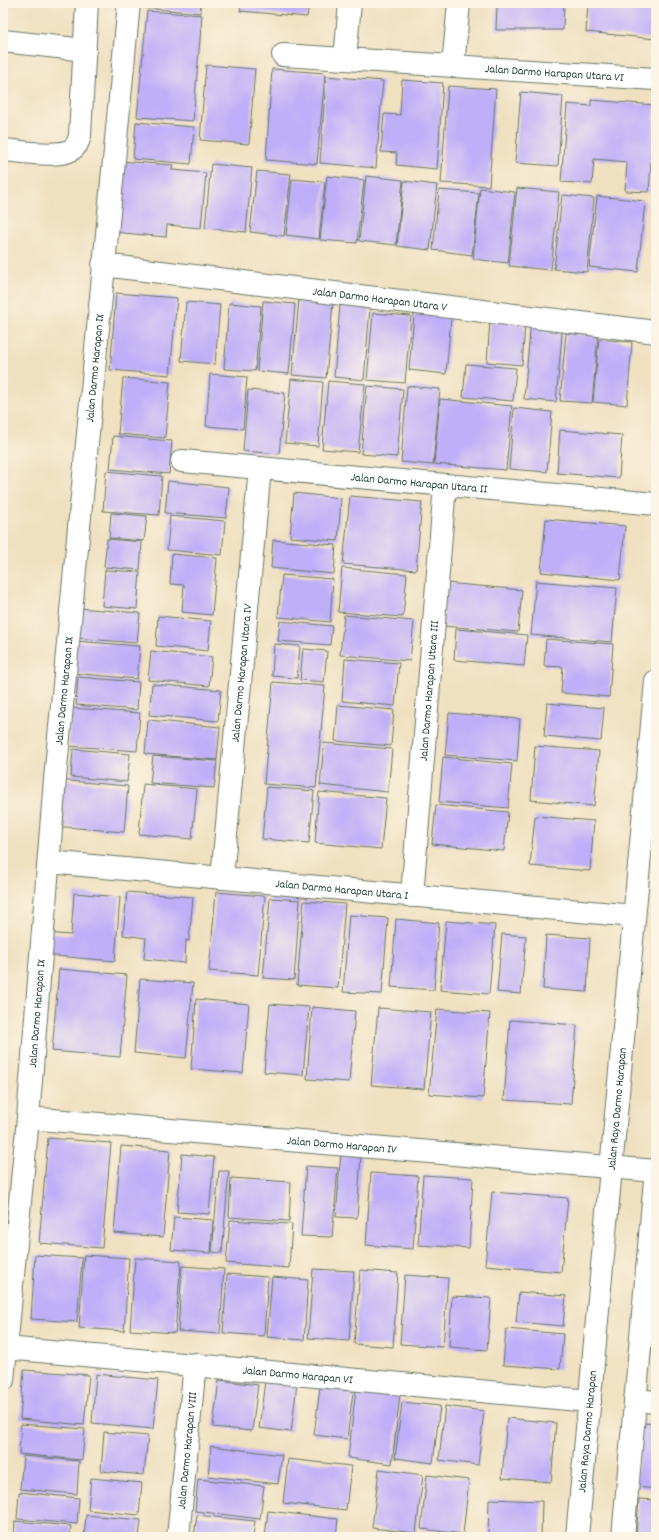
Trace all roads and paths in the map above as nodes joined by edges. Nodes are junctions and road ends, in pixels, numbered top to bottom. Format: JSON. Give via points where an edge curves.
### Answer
{"nodes":[{"id":1,"x":88,"y":3,"type":"edge"},
{"id":2,"x":129,"y":3,"type":"edge"},
{"id":3,"x":350,"y":3,"type":"edge"},
{"id":4,"x":459,"y":3,"type":"edge"},
{"id":5,"x":3,"y":40,"type":"edge"},
{"id":6,"x":85,"y":50,"type":"junction"},
{"id":7,"x":283,"y":55,"type":"dead end"},
{"id":8,"x":345,"y":59,"type":"junction"},
{"id":9,"x":453,"y":66,"type":"junction"},
{"id":10,"x":656,"y":80,"type":"edge"},
{"id":11,"x":3,"y":150,"type":"edge"},
{"id":12,"x":103,"y":265,"type":"junction"},
{"id":13,"x":656,"y":332,"type":"edge"},
{"id":14,"x":182,"y":461,"type":"dead end"},
{"id":15,"x":260,"y":468,"type":"junction"},
{"id":16,"x":445,"y":485,"type":"junction"},
{"id":17,"x":656,"y":504,"type":"edge"},
{"id":18,"x":656,"y":681,"type":"edge"},
{"id":19,"x":49,"y":862,"type":"junction"},
{"id":20,"x":222,"y":878,"type":"junction"},
{"id":21,"x":412,"y":896,"type":"junction"},
{"id":22,"x":634,"y":916,"type":"junction"},
{"id":23,"x":28,"y":1118,"type":"junction"},
{"id":24,"x":612,"y":1168,"type":"junction"},
{"id":25,"x":656,"y":1170,"type":"edge"},
{"id":26,"x":6,"y":1348,"type":"junction"},
{"id":27,"x":195,"y":1364,"type":"junction"},
{"id":28,"x":3,"y":1380,"type":"edge"},
{"id":29,"x":590,"y":1401,"type":"junction"},
{"id":30,"x":646,"y":1401,"type":"edge"},
{"id":31,"x":178,"y":1537,"type":"edge"},
{"id":32,"x":577,"y":1537,"type":"edge"},
{"id":33,"x":623,"y":1537,"type":"edge"}],
"edges":[{"from":1,"to":6,"type":"street"},
{"from":2,"to":12,"type":"street","name":"Jalan Darmo Harapan IX"},
{"from":3,"to":8,"type":"street"},
{"from":4,"to":9,"type":"street"},
{"from":5,"to":6,"type":"street"},
{"from":6,"to":11,"type":"street","via":[[80,135],[75,147],[56,154]]},
{"from":7,"to":8,"type":"street","name":"Jalan Darmo Harapan Utara VI"},
{"from":8,"to":9,"type":"street","name":"Jalan Darmo Harapan Utara VI"},
{"from":9,"to":10,"type":"street","name":"Jalan Darmo Harapan Utara VI"},
{"from":12,"to":13,"type":"street","name":"Jalan Darmo Harapan Utara V"},
{"from":12,"to":19,"type":"street","name":"Jalan Darmo Harapan IX"},
{"from":14,"to":15,"type":"street","name":"Jalan Darmo Harapan Utara II"},
{"from":15,"to":16,"type":"street","name":"Jalan Darmo Harapan Utara II"},
{"from":15,"to":20,"type":"street","name":"Jalan Darmo Harapan Utara IV"},
{"from":16,"to":17,"type":"street","name":"Jalan Darmo Harapan Utara II"},
{"from":16,"to":21,"type":"street","name":"Jalan Darmo Harapan Utara III"},
{"from":18,"to":22,"type":"street","name":"Jalan Raya Darmo Harapan"},
{"from":19,"to":20,"type":"street","name":"Jalan Darmo Harapan Utara I"},
{"from":19,"to":23,"type":"street","name":"Jalan Darmo Harapan IX"},
{"from":20,"to":21,"type":"street","name":"Jalan Darmo Harapan Utara I"},
{"from":21,"to":22,"type":"street","name":"Jalan Darmo Harapan Utara I"},
{"from":22,"to":24,"type":"street","name":"Jalan Raya Darmo Harapan"},
{"from":23,"to":24,"type":"street","name":"Jalan Darmo Harapan IV"},
{"from":23,"to":26,"type":"street","name":"Jalan Darmo Harapan IX"},
{"from":24,"to":25,"type":"street","name":"Jalan Darmo Harapan IV"},
{"from":24,"to":29,"type":"street","name":"Jalan Raya Darmo Harapan"},
{"from":25,"to":30,"type":"street"},
{"from":26,"to":27,"type":"street","name":"Jalan Darmo Harapan VI"},
{"from":26,"to":28,"type":"street","name":"Jalan Darmo Harapan IX"},
{"from":27,"to":29,"type":"street","name":"Jalan Darmo Harapan VI"},
{"from":27,"to":31,"type":"street","name":"Jalan Darmo Harapan VIII"},
{"from":29,"to":32,"type":"street","name":"Jalan Raya Darmo Harapan"},
{"from":30,"to":33,"type":"street"}]}
